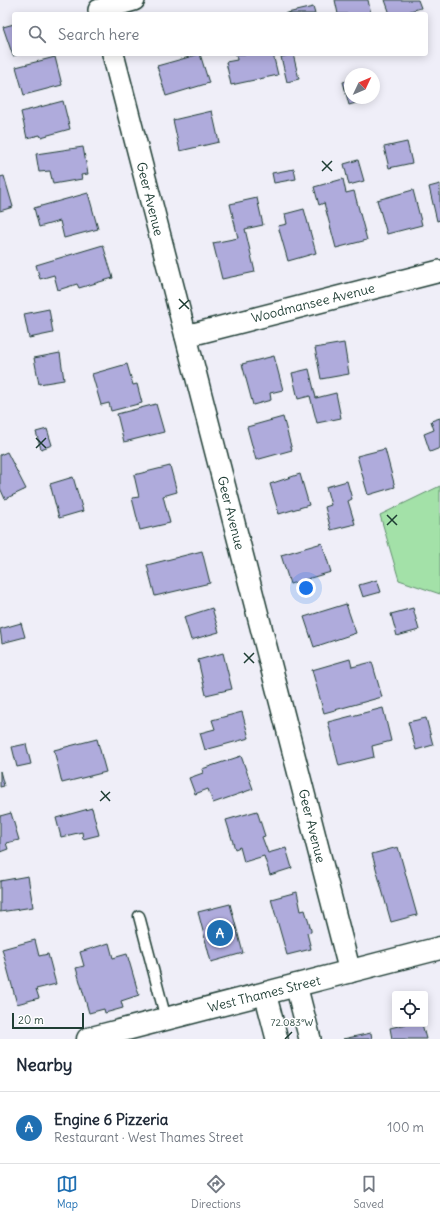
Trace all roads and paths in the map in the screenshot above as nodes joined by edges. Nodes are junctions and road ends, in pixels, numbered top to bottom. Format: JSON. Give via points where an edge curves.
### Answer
{"nodes":[{"id":1,"x":134,"y":0,"type":"edge"},
{"id":2,"x":98,"y":8,"type":"edge"},
{"id":3,"x":113,"y":56,"type":"edge"},
{"id":4,"x":440,"y":271,"type":"edge"},
{"id":5,"x":186,"y":336,"type":"junction"},
{"id":6,"x":140,"y":916,"type":"dead end"},
{"id":7,"x":440,"y":948,"type":"edge"},
{"id":8,"x":350,"y":972,"type":"junction"},
{"id":9,"x":296,"y":985,"type":"junction"},
{"id":10,"x":265,"y":993,"type":"junction"},
{"id":11,"x":166,"y":1019,"type":"junction"},
{"id":12,"x":88,"y":1039,"type":"edge"},
{"id":13,"x":277,"y":1039,"type":"edge"},
{"id":14,"x":310,"y":1039,"type":"edge"}],
"edges":[{"from":1,"to":2,"type":"street"},
{"from":3,"to":5,"type":"street","name":"Geer Avenue"},
{"from":4,"to":5,"type":"street","name":"Woodmansee Avenue"},
{"from":5,"to":8,"type":"street","name":"Geer Avenue"},
{"from":6,"to":11,"type":"lane"},
{"from":7,"to":8,"type":"main road","name":"West Thames Street"},
{"from":8,"to":9,"type":"main road","name":"West Thames Street"},
{"from":9,"to":10,"type":"main road","name":"West Thames Street"},
{"from":9,"to":14,"type":"street"},
{"from":10,"to":11,"type":"main road","name":"West Thames Street"},
{"from":10,"to":13,"type":"street"},
{"from":11,"to":12,"type":"main road","name":"West Thames Street"}]}
